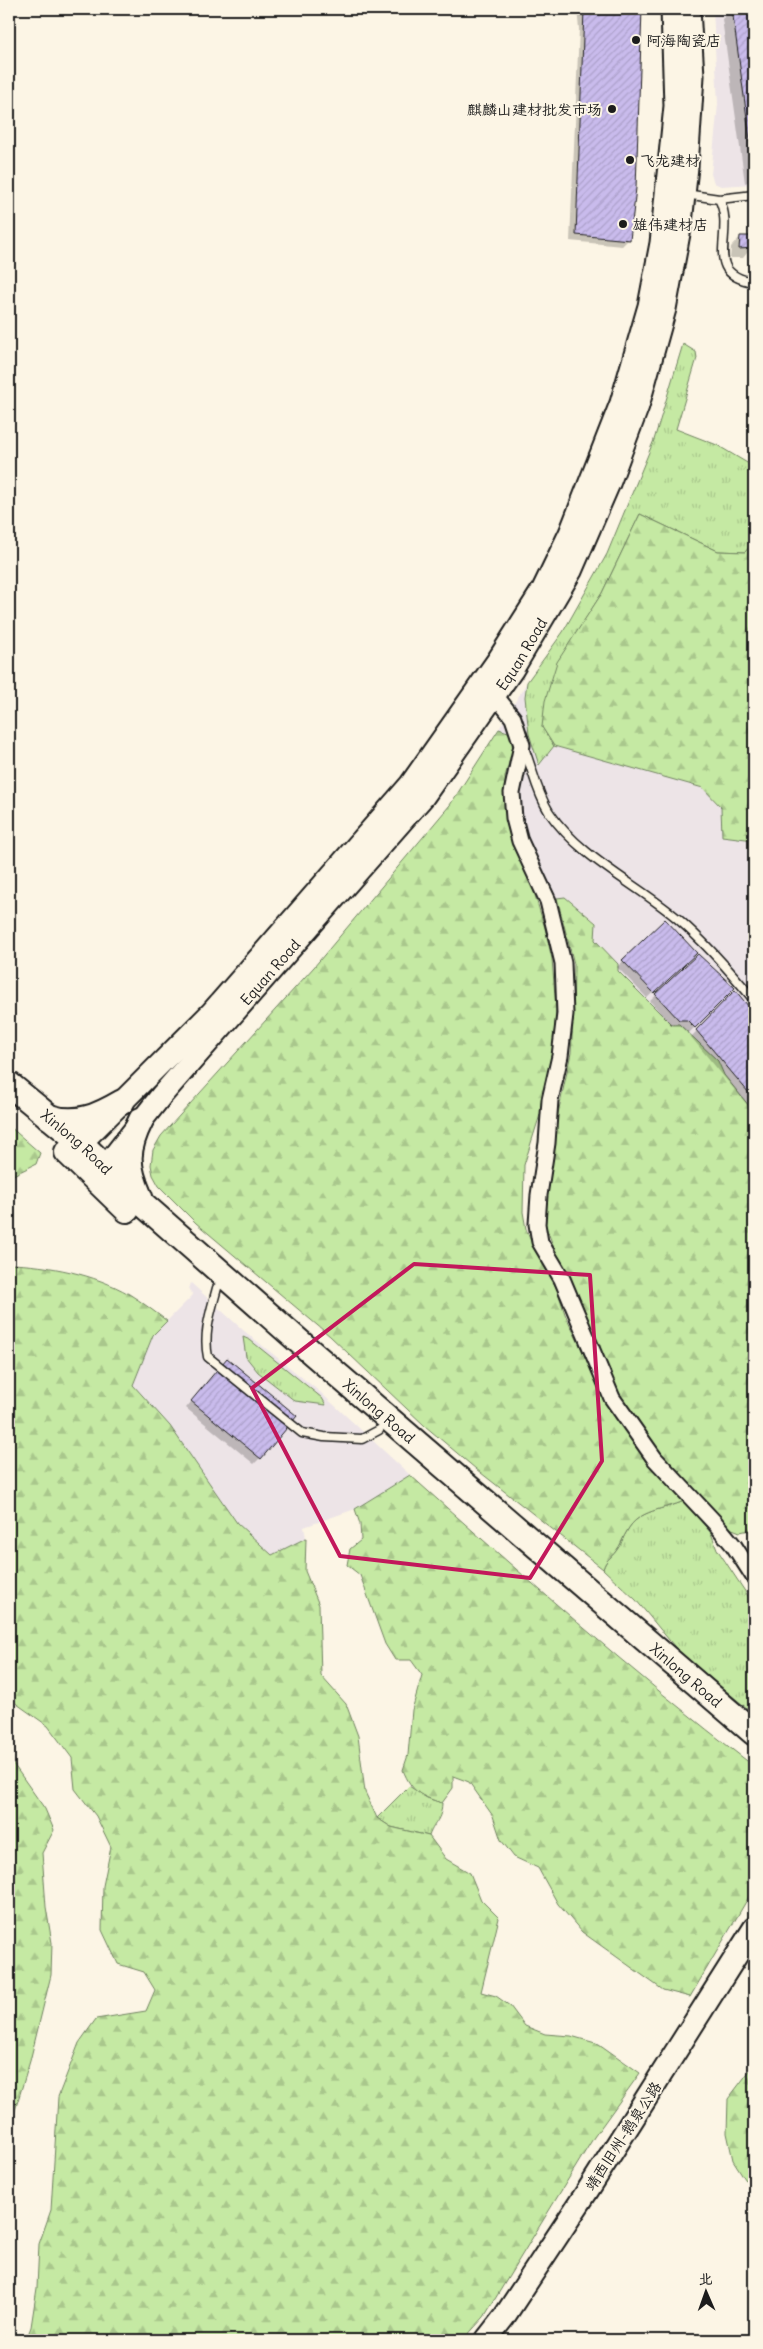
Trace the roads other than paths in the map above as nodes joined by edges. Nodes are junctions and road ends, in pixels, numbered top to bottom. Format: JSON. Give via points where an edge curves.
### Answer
{"nodes":[{"id":1,"x":672,"y":9,"type":"edge"},
{"id":2,"x":689,"y":9,"type":"edge"},
{"id":3,"x":684,"y":194,"type":"junction"},
{"id":4,"x":754,"y":195,"type":"edge"},
{"id":5,"x":719,"y":199,"type":"junction"},
{"id":6,"x":754,"y":282,"type":"edge"},
{"id":7,"x":495,"y":695,"type":"junction"},
{"id":8,"x":522,"y":745,"type":"junction"},
{"id":9,"x":754,"y":1000,"type":"edge"},
{"id":10,"x":9,"y":1084,"type":"edge"},
{"id":11,"x":122,"y":1102,"type":"junction"},
{"id":12,"x":9,"y":1104,"type":"edge"},
{"id":13,"x":49,"y":1117,"type":"junction"},
{"id":14,"x":141,"y":1120,"type":"junction"},
{"id":15,"x":75,"y":1148,"type":"junction"},
{"id":16,"x":101,"y":1174,"type":"junction"},
{"id":17,"x":144,"y":1205,"type":"junction"},
{"id":18,"x":217,"y":1288,"type":"junction"},
{"id":19,"x":379,"y":1430,"type":"junction"},
{"id":20,"x":754,"y":1577,"type":"edge"},
{"id":21,"x":754,"y":1733,"type":"edge"},
{"id":22,"x":754,"y":1749,"type":"edge"},
{"id":23,"x":754,"y":1928,"type":"edge"},
{"id":24,"x":486,"y":2340,"type":"edge"}],
"edges":[{"from":1,"to":11,"type":"main road","name":"Equan Road","via":[[675,115],[661,243],[649,306],[621,403],[554,566],[498,660],[410,786],[212,1012]]},
{"from":2,"to":3,"type":"main road","name":"Equan Road","via":[[693,76]]},
{"from":3,"to":5,"type":"lane"},
{"from":3,"to":7,"type":"main road","name":"Equan Road","via":[[660,333],[629,430],[571,571]]},
{"from":4,"to":5,"type":"lane"},
{"from":5,"to":6,"type":"lane","via":[[726,213],[722,250],[724,265],[734,276]]},
{"from":7,"to":8,"type":"street","via":[[513,718]]},
{"from":7,"to":14,"type":"main road","name":"Equan Road","via":[[424,796]]},
{"from":8,"to":9,"type":"lane","via":[[539,794],[563,828],[588,852],[677,918]]},
{"from":8,"to":20,"type":"street","via":[[512,793],[514,818],[520,840],[548,901],[559,942],[564,989],[562,1039],[550,1100],[538,1195],[540,1242],[562,1279],[612,1398],[655,1459],[722,1531]]},
{"from":10,"to":13,"type":"main road","name":"Xinlong Road"},
{"from":11,"to":13,"type":"main road","via":[[90,1119],[61,1121]]},
{"from":11,"to":15,"type":"main road","name":"Equan Road"},
{"from":12,"to":15,"type":"main road","name":"Xinlong Road"},
{"from":13,"to":15,"type":"main road","name":"Xinlong Road"},
{"from":14,"to":16,"type":"main road","name":"Equan Road"},
{"from":14,"to":17,"type":"main road","via":[[128,1154],[133,1180]]},
{"from":15,"to":16,"type":"main road","name":"Xinlong Road"},
{"from":16,"to":17,"type":"main road","name":"Xinlong Road"},
{"from":16,"to":18,"type":"main road","name":"Xinlong Road"},
{"from":17,"to":21,"type":"main road","name":"Xinlong Road"},
{"from":18,"to":19,"type":"main road","name":"Xinlong Road"},
{"from":18,"to":19,"type":"lane","via":[[205,1342],[208,1357],[302,1433],[362,1439]]},
{"from":19,"to":22,"type":"main road","name":"Xinlong Road","via":[[579,1605]]},
{"from":23,"to":24,"type":"main road","name":"靖西旧州-鹅泉公路","via":[[594,2182]]}]}
